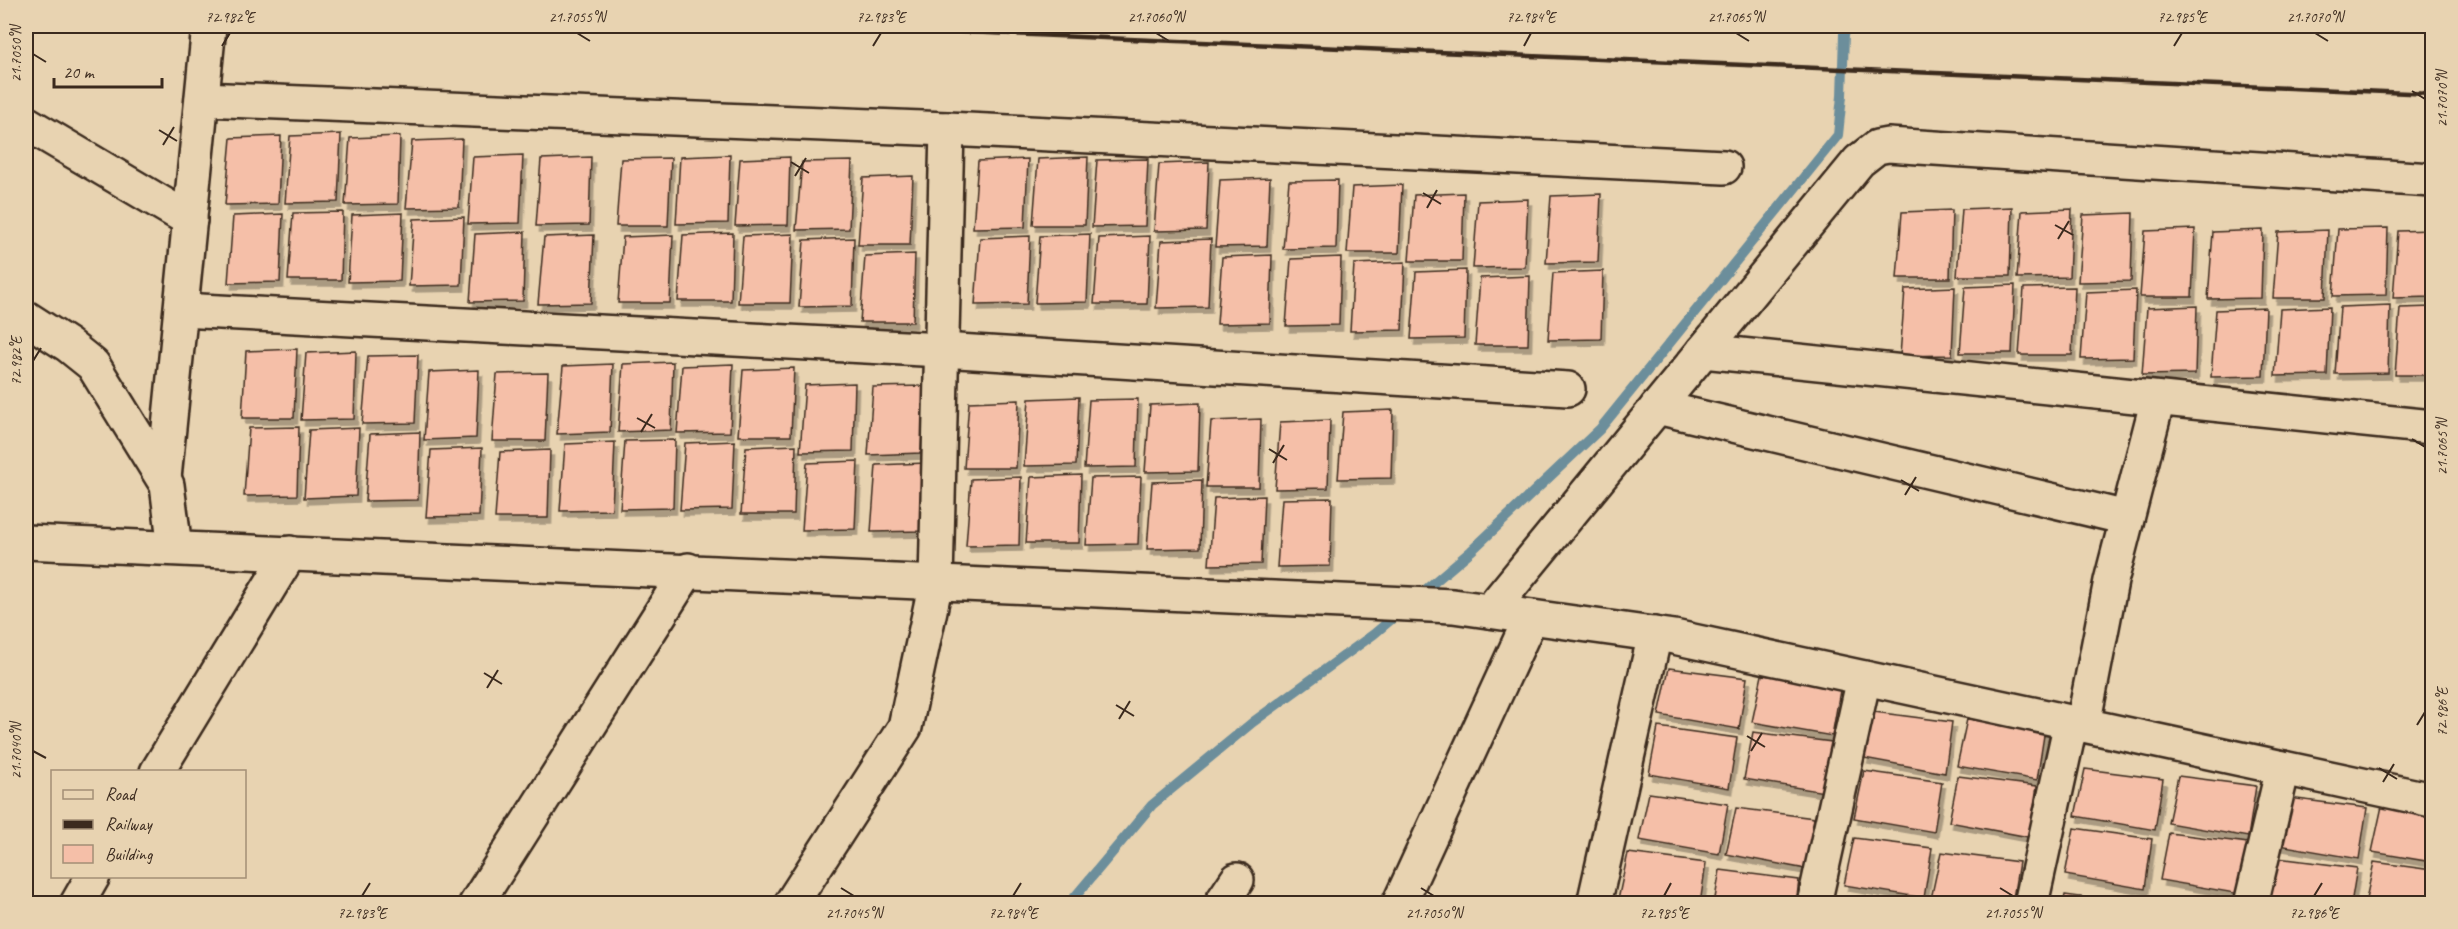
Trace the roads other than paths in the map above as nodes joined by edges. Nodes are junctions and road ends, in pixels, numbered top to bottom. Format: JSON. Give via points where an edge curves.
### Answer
{"nodes":[{"id":1,"x":209,"y":26,"type":"edge"},
{"id":2,"x":202,"y":99,"type":"junction"},
{"id":3,"x":26,"y":123,"type":"edge"},
{"id":4,"x":947,"y":129,"type":"junction"},
{"id":5,"x":1724,"y":167,"type":"dead end"},
{"id":6,"x":2433,"y":180,"type":"edge"},
{"id":7,"x":190,"y":220,"type":"junction"},
{"id":8,"x":181,"y":310,"type":"junction"},
{"id":9,"x":26,"y":318,"type":"edge"},
{"id":10,"x":942,"y":350,"type":"junction"},
{"id":11,"x":1703,"y":351,"type":"junction"},
{"id":12,"x":1568,"y":389,"type":"dead end"},
{"id":13,"x":2158,"y":399,"type":"junction"},
{"id":14,"x":1657,"y":407,"type":"junction"},
{"id":15,"x":2433,"y":428,"type":"edge"},
{"id":16,"x":164,"y":478,"type":"junction"},
{"id":17,"x":2127,"y":518,"type":"junction"},
{"id":18,"x":26,"y":542,"type":"edge"},
{"id":19,"x":175,"y":548,"type":"junction"},
{"id":20,"x":290,"y":553,"type":"junction"},
{"id":21,"x":688,"y":570,"type":"junction"},
{"id":22,"x":936,"y":582,"type":"junction"},
{"id":23,"x":1490,"y":611,"type":"junction"},
{"id":24,"x":1531,"y":617,"type":"junction"},
{"id":25,"x":1655,"y":634,"type":"junction"},
{"id":26,"x":1864,"y":678,"type":"junction"},
{"id":27,"x":2077,"y":724,"type":"junction"},
{"id":28,"x":2283,"y":768,"type":"junction"},
{"id":29,"x":158,"y":770,"type":"edge"},
{"id":30,"x":2433,"y":800,"type":"edge"},
{"id":31,"x":92,"y":878,"type":"edge"},
{"id":32,"x":77,"y":903,"type":"edge"},
{"id":33,"x":476,"y":903,"type":"edge"},
{"id":34,"x":790,"y":903,"type":"edge"},
{"id":35,"x":1400,"y":903,"type":"edge"},
{"id":36,"x":1594,"y":903,"type":"edge"},
{"id":37,"x":1814,"y":903,"type":"edge"},
{"id":38,"x":2031,"y":903,"type":"edge"},
{"id":39,"x":2251,"y":903,"type":"edge"}],
"edges":[{"from":1,"to":2,"type":"street"},
{"from":2,"to":4,"type":"street"},
{"from":2,"to":7,"type":"street"},
{"from":3,"to":7,"type":"street"},
{"from":4,"to":5,"type":"street"},
{"from":4,"to":10,"type":"street"},
{"from":6,"to":11,"type":"street","via":[[1876,147],[1859,161]]},
{"from":7,"to":8,"type":"street"},
{"from":8,"to":10,"type":"street"},
{"from":8,"to":16,"type":"street"},
{"from":9,"to":16,"type":"street","via":[[93,365]]},
{"from":10,"to":12,"type":"street"},
{"from":10,"to":22,"type":"street"},
{"from":11,"to":13,"type":"street"},
{"from":11,"to":14,"type":"street"},
{"from":13,"to":15,"type":"street"},
{"from":13,"to":17,"type":"street"},
{"from":14,"to":17,"type":"street"},
{"from":14,"to":23,"type":"street"},
{"from":16,"to":19,"type":"street"},
{"from":17,"to":27,"type":"street"},
{"from":18,"to":19,"type":"street"},
{"from":19,"to":20,"type":"street"},
{"from":20,"to":21,"type":"street"},
{"from":20,"to":29,"type":"street"},
{"from":21,"to":22,"type":"street"},
{"from":21,"to":33,"type":"street"},
{"from":22,"to":23,"type":"street","via":[[1395,602]]},
{"from":22,"to":34,"type":"street","via":[[905,727]]},
{"from":23,"to":24,"type":"street"},
{"from":24,"to":25,"type":"street"},
{"from":24,"to":35,"type":"street"},
{"from":25,"to":26,"type":"street"},
{"from":25,"to":36,"type":"street"},
{"from":26,"to":27,"type":"street"},
{"from":26,"to":37,"type":"street"},
{"from":27,"to":28,"type":"street"},
{"from":27,"to":38,"type":"street"},
{"from":28,"to":30,"type":"street"},
{"from":28,"to":39,"type":"street"},
{"from":31,"to":32,"type":"street"}]}
